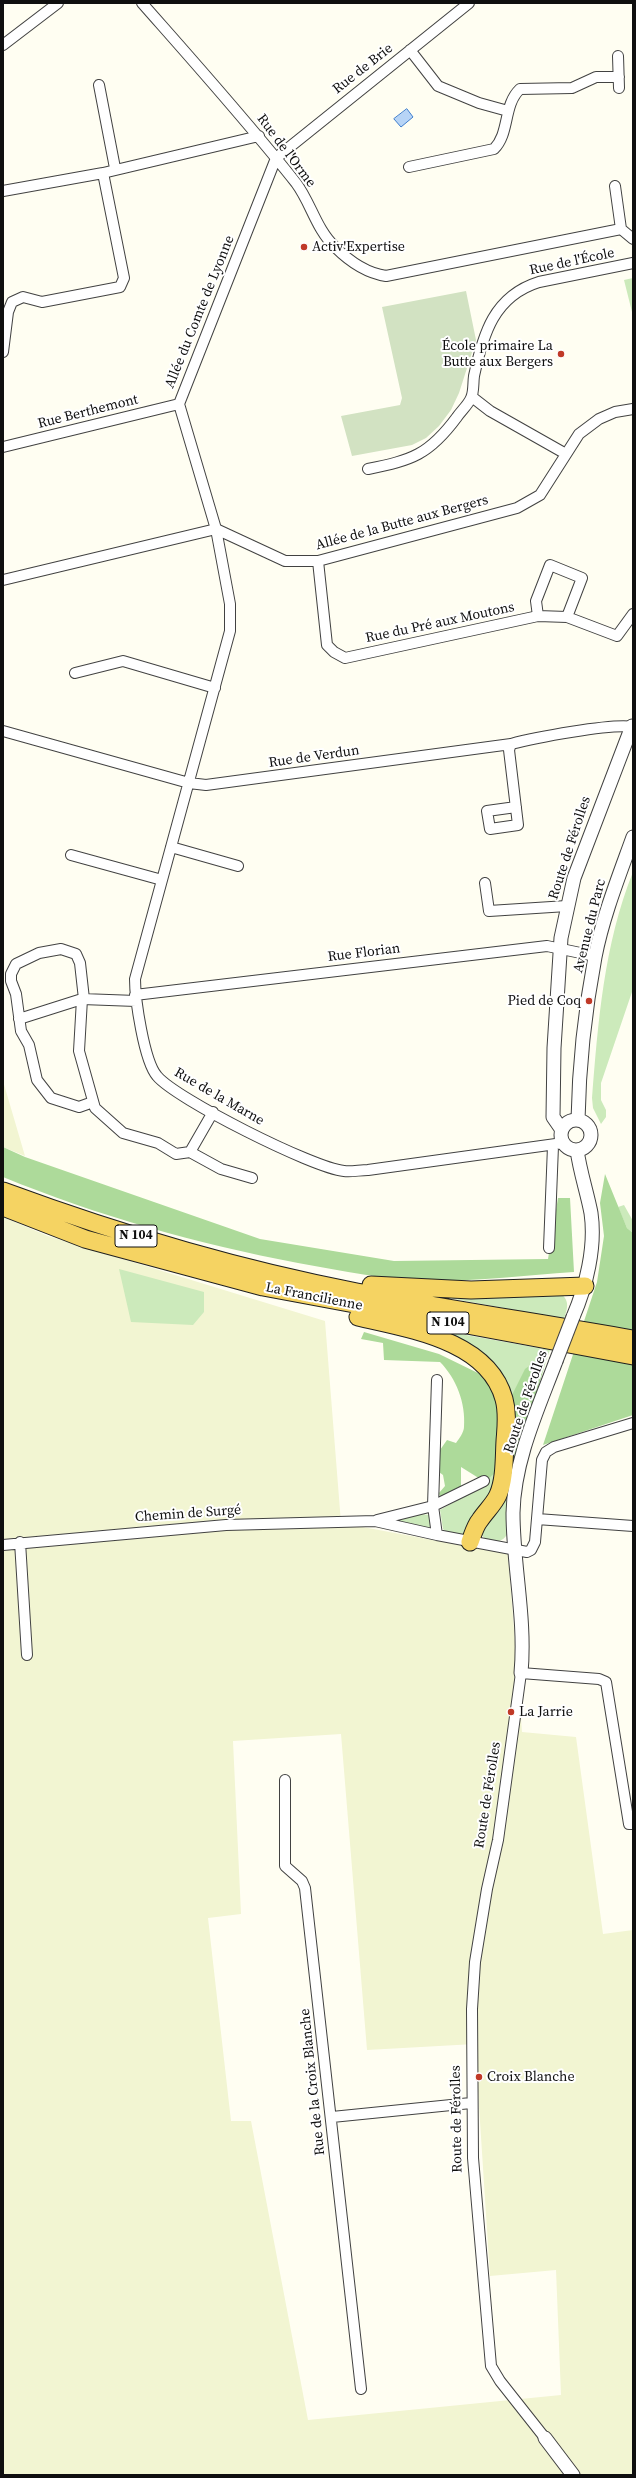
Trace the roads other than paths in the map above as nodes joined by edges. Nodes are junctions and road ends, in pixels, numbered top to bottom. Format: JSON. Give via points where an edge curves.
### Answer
{"nodes":[{"id":1,"x":58,"y":3,"type":"edge"},
{"id":2,"x":142,"y":3,"type":"edge"},
{"id":3,"x":469,"y":3,"type":"edge"},
{"id":4,"x":3,"y":45,"type":"edge"},
{"id":5,"x":410,"y":50,"type":"junction"},
{"id":6,"x":618,"y":56,"type":"dead end"},
{"id":7,"x":619,"y":77,"type":"junction"},
{"id":8,"x":99,"y":85,"type":"dead end"},
{"id":9,"x":619,"y":88,"type":"dead end"},
{"id":10,"x":508,"y":110,"type":"junction"},
{"id":11,"x":259,"y":136,"type":"junction"},
{"id":12,"x":276,"y":158,"type":"junction"},
{"id":13,"x":409,"y":167,"type":"dead end"},
{"id":14,"x":115,"y":168,"type":"junction"},
{"id":15,"x":103,"y":173,"type":"junction"},
{"id":16,"x":615,"y":186,"type":"dead end"},
{"id":17,"x":3,"y":191,"type":"edge"},
{"id":18,"x":621,"y":229,"type":"junction"},
{"id":19,"x":633,"y":239,"type":"edge"},
{"id":20,"x":633,"y":263,"type":"edge"},
{"id":21,"x":3,"y":352,"type":"edge"},
{"id":22,"x":472,"y":397,"type":"junction"},
{"id":23,"x":179,"y":404,"type":"junction"},
{"id":24,"x":633,"y":409,"type":"edge"},
{"id":25,"x":3,"y":448,"type":"edge"},
{"id":26,"x":566,"y":454,"type":"junction"},
{"id":27,"x":368,"y":469,"type":"dead end"},
{"id":28,"x":216,"y":529,"type":"junction"},
{"id":29,"x":318,"y":561,"type":"junction"},
{"id":30,"x":3,"y":580,"type":"edge"},
{"id":31,"x":633,"y":614,"type":"edge"},
{"id":32,"x":538,"y":616,"type":"junction"},
{"id":33,"x":567,"y":617,"type":"junction"},
{"id":34,"x":75,"y":673,"type":"dead end"},
{"id":35,"x":215,"y":688,"type":"junction"},
{"id":36,"x":632,"y":725,"type":"edge"},
{"id":37,"x":3,"y":731,"type":"edge"},
{"id":38,"x":511,"y":744,"type":"junction"},
{"id":39,"x":189,"y":783,"type":"junction"},
{"id":40,"x":516,"y":807,"type":"dead end"},
{"id":41,"x":633,"y":837,"type":"edge"},
{"id":42,"x":171,"y":848,"type":"junction"},
{"id":43,"x":71,"y":855,"type":"dead end"},
{"id":44,"x":238,"y":866,"type":"dead end"},
{"id":45,"x":162,"y":880,"type":"junction"},
{"id":46,"x":485,"y":883,"type":"dead end"},
{"id":47,"x":567,"y":906,"type":"junction"},
{"id":48,"x":560,"y":949,"type":"junction"},
{"id":49,"x":595,"y":956,"type":"junction"},
{"id":50,"x":135,"y":998,"type":"junction"},
{"id":51,"x":83,"y":999,"type":"junction"},
{"id":52,"x":20,"y":1019,"type":"junction"},
{"id":53,"x":93,"y":1102,"type":"junction"},
{"id":54,"x":213,"y":1112,"type":"junction"},
{"id":55,"x":578,"y":1120,"type":"junction"},
{"id":56,"x":562,"y":1130,"type":"junction"},
{"id":57,"x":558,"y":1145,"type":"junction"},
{"id":58,"x":577,"y":1150,"type":"junction"},
{"id":59,"x":190,"y":1152,"type":"junction"},
{"id":60,"x":252,"y":1178,"type":"dead end"},
{"id":61,"x":3,"y":1191,"type":"edge"},
{"id":62,"x":3,"y":1207,"type":"edge"},
{"id":63,"x":549,"y":1248,"type":"dead end"},
{"id":64,"x":272,"y":1273,"type":"junction"},
{"id":65,"x":585,"y":1286,"type":"junction"},
{"id":66,"x":262,"y":1288,"type":"junction"},
{"id":67,"x":633,"y":1339,"type":"edge"},
{"id":68,"x":633,"y":1356,"type":"edge"},
{"id":69,"x":437,"y":1380,"type":"dead end"},
{"id":70,"x":633,"y":1423,"type":"edge"},
{"id":71,"x":484,"y":1481,"type":"dead end"},
{"id":72,"x":433,"y":1506,"type":"junction"},
{"id":73,"x":537,"y":1519,"type":"junction"},
{"id":74,"x":375,"y":1521,"type":"junction"},
{"id":75,"x":633,"y":1526,"type":"edge"},
{"id":76,"x":437,"y":1535,"type":"junction"},
{"id":77,"x":20,"y":1542,"type":"junction"},
{"id":78,"x":470,"y":1542,"type":"junction"},
{"id":79,"x":3,"y":1545,"type":"edge"},
{"id":80,"x":515,"y":1551,"type":"junction"},
{"id":81,"x":28,"y":1655,"type":"dead end"},
{"id":82,"x":521,"y":1673,"type":"junction"},
{"id":83,"x":285,"y":1780,"type":"dead end"},
{"id":84,"x":633,"y":1824,"type":"edge"},
{"id":85,"x":471,"y":2103,"type":"junction"},
{"id":86,"x":332,"y":2117,"type":"junction"},
{"id":87,"x":361,"y":2388,"type":"dead end"},
{"id":88,"x":545,"y":2438,"type":"joint"},
{"id":89,"x":573,"y":2475,"type":"edge"}],
"edges":[{"from":1,"to":4,"type":"street"},
{"from":2,"to":11,"type":"street","name":"Rue de l'Orme"},
{"from":3,"to":5,"type":"street","name":"Rue de Brie"},
{"from":5,"to":10,"type":"street","via":[[438,86],[479,103]]},
{"from":5,"to":12,"type":"street","name":"Rue de Brie"},
{"from":6,"to":7,"type":"street"},
{"from":7,"to":9,"type":"street"},
{"from":7,"to":10,"type":"street","via":[[596,77],[572,88],[520,89],[513,96]]},
{"from":8,"to":14,"type":"street"},
{"from":10,"to":13,"type":"street","via":[[500,142],[494,149]]},
{"from":11,"to":12,"type":"street","name":"Rue de l'Orme"},
{"from":11,"to":14,"type":"street"},
{"from":12,"to":18,"type":"street","name":"Rue de l'Orme","via":[[301,189],[323,234],[356,265],[374,274],[386,276]]},
{"from":12,"to":23,"type":"street","name":"Allée du Comte de Lyonne"},
{"from":14,"to":15,"type":"street"},
{"from":15,"to":17,"type":"street"},
{"from":15,"to":21,"type":"street","via":[[124,278],[120,287],[42,302],[23,297],[12,302],[8,312]]},
{"from":16,"to":18,"type":"street"},
{"from":18,"to":19,"type":"street"},
{"from":20,"to":22,"type":"street","name":"Rue de l'École","via":[[539,282],[525,286],[506,299],[496,310],[490,324],[474,377]]},
{"from":22,"to":26,"type":"street","via":[[490,411]]},
{"from":22,"to":27,"type":"street","via":[[432,447],[408,460]]},
{"from":23,"to":25,"type":"street","name":"Rue Berthemont"},
{"from":23,"to":28,"type":"street","name":"Allée du Comte de Lyonne"},
{"from":24,"to":26,"type":"street","name":"Allée de la Butte aux Bergers","via":[[615,412],[599,419],[579,434]]},
{"from":26,"to":29,"type":"street","name":"Allée de la Butte aux Bergers","via":[[540,495],[530,503]]},
{"from":28,"to":29,"type":"street","name":"Allée de la Butte aux Bergers","via":[[285,562]]},
{"from":28,"to":30,"type":"street"},
{"from":28,"to":35,"type":"street","name":"Allée du Comte de Lyonne","via":[[230,604],[230,631]]},
{"from":29,"to":32,"type":"street","name":"Rue du Pré aux Moutons","via":[[327,645],[345,658]]},
{"from":31,"to":33,"type":"street","name":"Rue du Pré aux Moutons","via":[[617,636]]},
{"from":32,"to":33,"type":"street","name":"Rue du Pré aux Moutons"},
{"from":32,"to":33,"type":"street","via":[[536,602],[550,565],[582,578]]},
{"from":34,"to":35,"type":"street","via":[[123,661]]},
{"from":35,"to":39,"type":"street","name":"Allée du Comte de Lyonne"},
{"from":36,"to":38,"type":"street","name":"Rue de Verdun"},
{"from":36,"to":47,"type":"street","name":"Route de Férolles","via":[[584,848]]},
{"from":37,"to":39,"type":"street","name":"Rue de Verdun"},
{"from":38,"to":39,"type":"street","name":"Rue de Verdun","via":[[219,784]]},
{"from":38,"to":40,"type":"street","via":[[509,750]]},
{"from":39,"to":42,"type":"street","name":"Rue de la Marne"},
{"from":41,"to":49,"type":"street","name":"Avenue du Parc","via":[[608,908]]},
{"from":42,"to":44,"type":"street"},
{"from":42,"to":45,"type":"street","name":"Rue de la Marne"},
{"from":43,"to":45,"type":"street"},
{"from":45,"to":50,"type":"street","name":"Rue de la Marne","via":[[135,979]]},
{"from":46,"to":47,"type":"street","via":[[489,912]]},
{"from":47,"to":48,"type":"street","name":"Route de Férolles"},
{"from":48,"to":49,"type":"street","name":"Rue Florian"},
{"from":48,"to":50,"type":"street","name":"Rue Florian","via":[[547,946]]},
{"from":48,"to":56,"type":"street","name":"Route de Férolles","via":[[553,1117]]},
{"from":49,"to":55,"type":"street","name":"Avenue du Parc","via":[[587,1010]]},
{"from":50,"to":51,"type":"street","name":"Rue Florian"},
{"from":50,"to":54,"type":"street","name":"Rue de la Marne","via":[[150,1062],[156,1076]]},
{"from":51,"to":52,"type":"street"},
{"from":51,"to":52,"type":"street","via":[[80,963],[76,954],[61,949],[39,953],[16,964],[11,974]]},
{"from":51,"to":53,"type":"street","via":[[79,1051]]},
{"from":52,"to":53,"type":"street","via":[[21,1031],[29,1045],[37,1080],[51,1098],[79,1107]]},
{"from":53,"to":59,"type":"street","via":[[95,1108],[123,1133],[158,1143],[176,1154]]},
{"from":54,"to":57,"type":"street","name":"Rue de la Marne","via":[[295,1155],[343,1171],[404,1166]]},
{"from":54,"to":59,"type":"street"},
{"from":55,"to":56,"type":"street","via":[[569,1122]]},
{"from":55,"to":58,"type":"street","via":[[589,1128],[591,1136],[588,1144]]},
{"from":56,"to":57,"type":"street"},
{"from":57,"to":58,"type":"street"},
{"from":57,"to":63,"type":"street"},
{"from":58,"to":65,"type":"street","name":"Route de Férolles","via":[[591,1214]]},
{"from":59,"to":60,"type":"street","via":[[221,1169]]},
{"from":61,"to":64,"type":"highway","name":"La Francilienne","number":"N 104","via":[[90,1223]]},
{"from":62,"to":66,"type":"highway","name":"La Francilienne","number":"N 104","via":[[85,1239]]},
{"from":64,"to":65,"type":"highway","via":[[309,1273],[372,1285],[471,1290]]},
{"from":64,"to":67,"type":"highway","name":"La Francilienne","number":"N 104","via":[[356,1292]]},
{"from":65,"to":80,"type":"street","name":"Route de Férolles","bridge":true,"via":[[530,1428],[513,1511]]},
{"from":66,"to":68,"type":"highway","name":"La Francilienne","number":"N 104"},
{"from":66,"to":78,"type":"highway","via":[[283,1299],[397,1326],[444,1342],[479,1361],[495,1378],[504,1398],[506,1418],[501,1484],[498,1495],[478,1523]]},
{"from":69,"to":72,"type":"street"},
{"from":70,"to":73,"type":"street","name":"Chemin de Surgé","via":[[554,1447],[546,1452],[542,1460]]},
{"from":71,"to":72,"type":"street","name":"Chemin de Surgé"},
{"from":72,"to":74,"type":"street","name":"Chemin de Surgé"},
{"from":72,"to":76,"type":"street"},
{"from":73,"to":75,"type":"street"},
{"from":73,"to":80,"type":"street","name":"Chemin de Surgé","via":[[535,1542],[531,1550]]},
{"from":74,"to":76,"type":"street","name":"Chemin de Surgé"},
{"from":74,"to":77,"type":"street","name":"Chemin de Surgé","via":[[226,1524]]},
{"from":76,"to":78,"type":"street","name":"Chemin de Surgé"},
{"from":77,"to":79,"type":"street","name":"Chemin de Surgé"},
{"from":77,"to":81,"type":"street"},
{"from":78,"to":80,"type":"street","name":"Chemin de Surgé"},
{"from":80,"to":82,"type":"street","name":"Route de Férolles","via":[[522,1615]]},
{"from":82,"to":84,"type":"street","via":[[599,1679],[606,1682],[629,1824]]},
{"from":82,"to":85,"type":"street","name":"Route de Férolles","via":[[501,1825],[475,1962]]},
{"from":83,"to":86,"type":"street","name":"Rue de la Croix Blanche","via":[[284,1866],[305,1888]]},
{"from":85,"to":86,"type":"street"},
{"from":85,"to":88,"type":"street","name":"Route de Férolles","via":[[473,2158],[491,2366]]},
{"from":86,"to":87,"type":"street","name":"Rue de la Croix Blanche"},
{"from":88,"to":89,"type":"street"}]}
